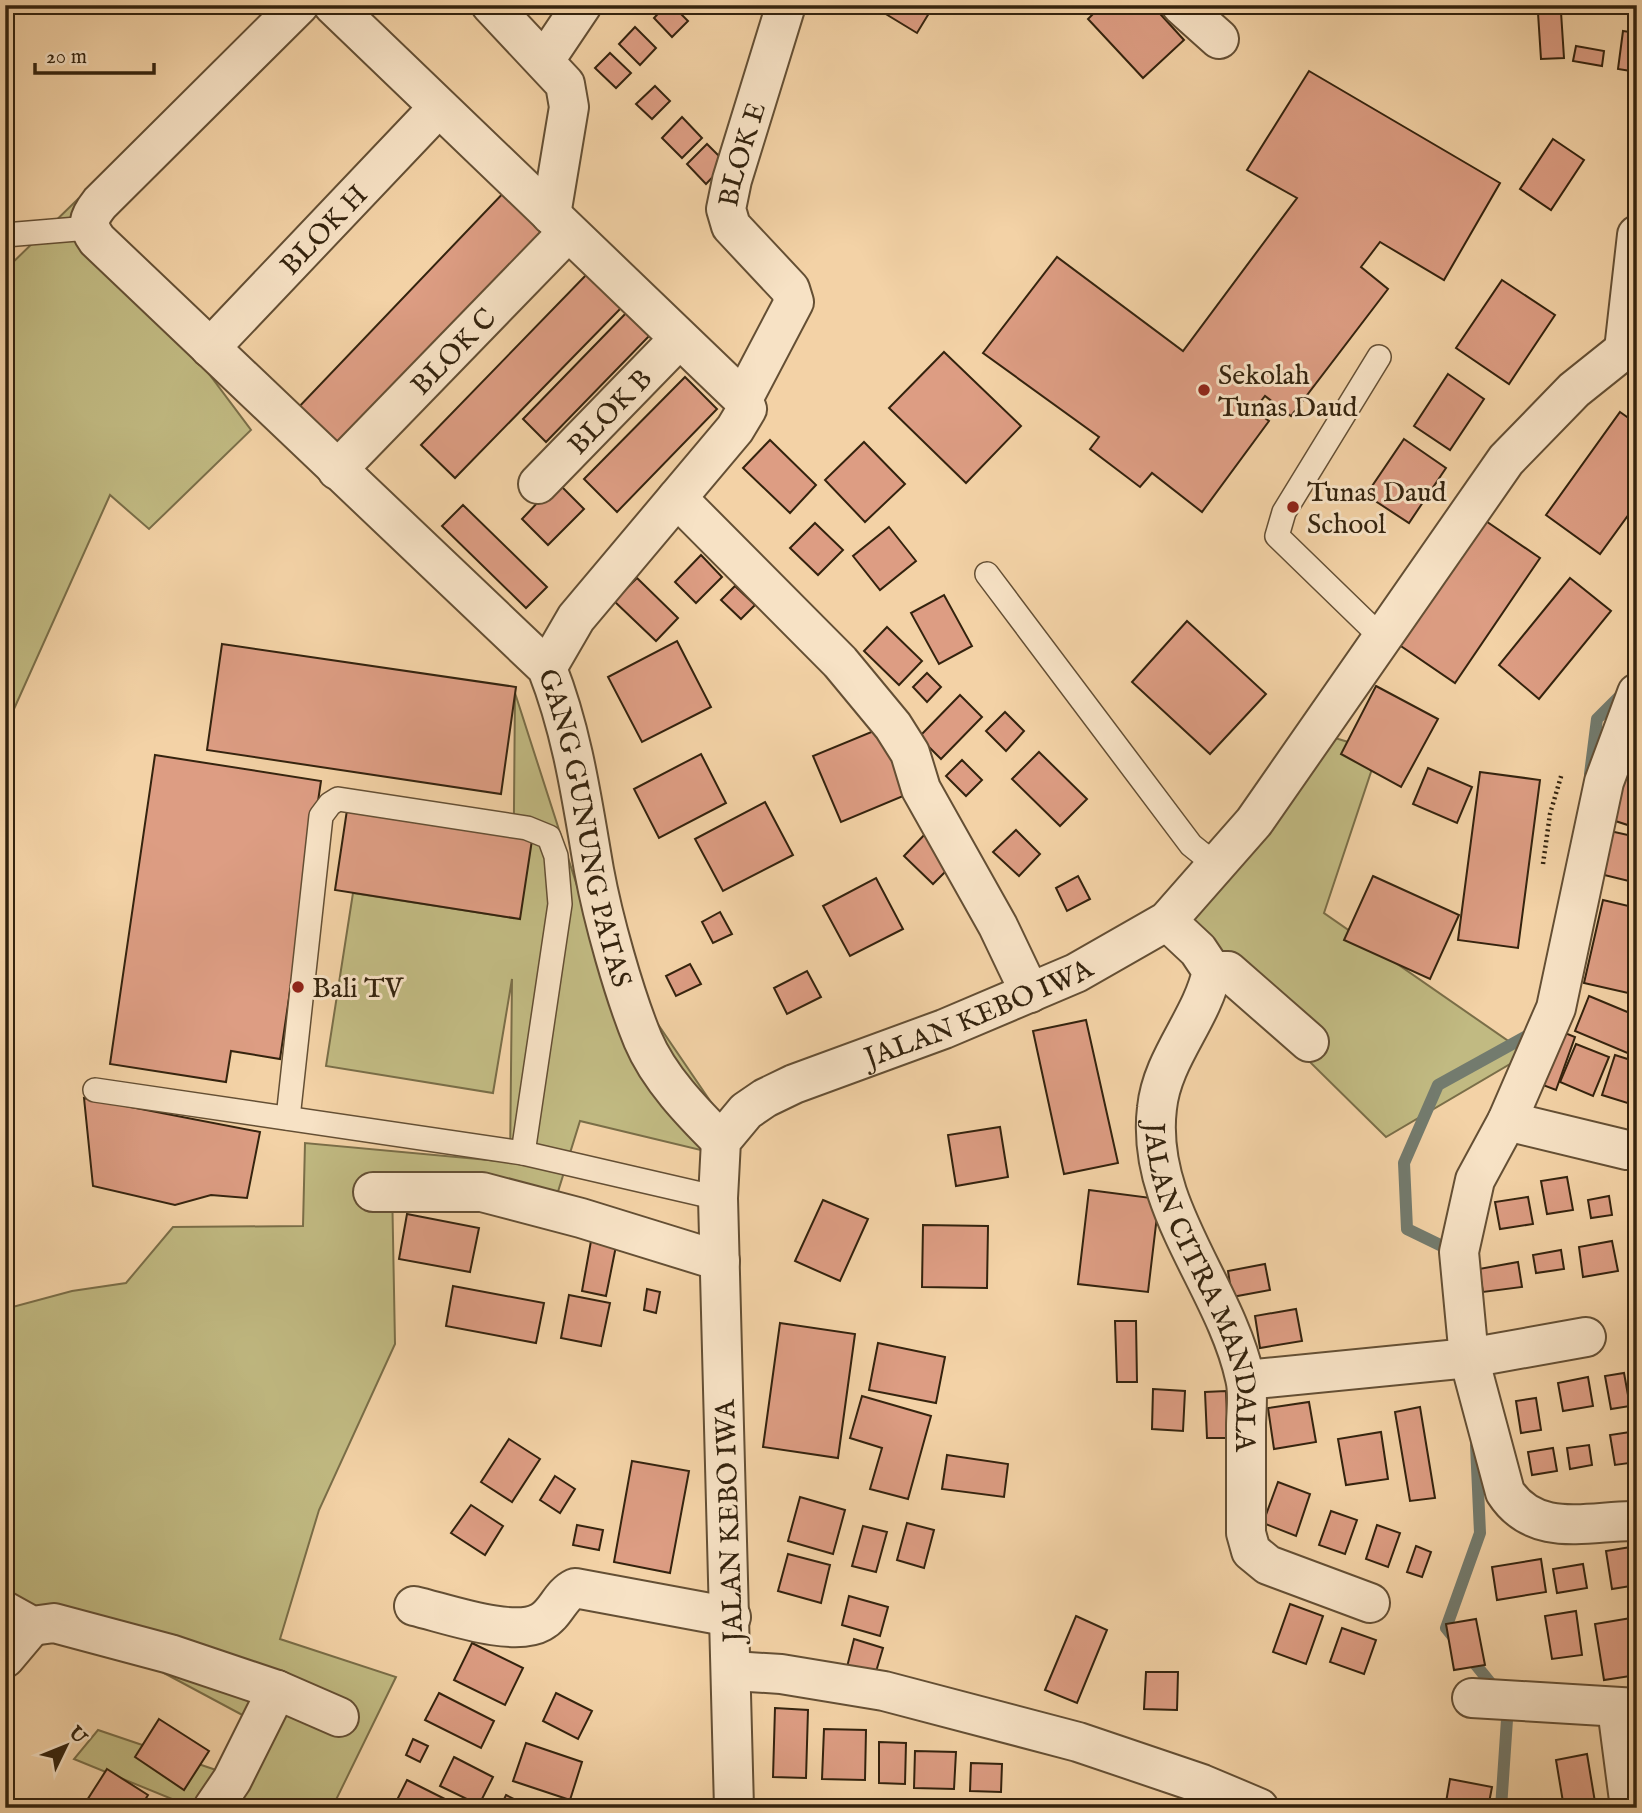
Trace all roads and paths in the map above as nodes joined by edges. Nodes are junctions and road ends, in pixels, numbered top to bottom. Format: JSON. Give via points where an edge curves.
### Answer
{"nodes":[{"id":1,"x":299,"y":5,"type":"edge"},
{"id":2,"x":333,"y":5,"type":"edge"},
{"id":3,"x":491,"y":5,"type":"edge"},
{"id":4,"x":582,"y":5,"type":"edge"},
{"id":5,"x":786,"y":5,"type":"edge"},
{"id":6,"x":1181,"y":5,"type":"edge"},
{"id":7,"x":1219,"y":39,"type":"dead end"},
{"id":8,"x":545,"y":60,"type":"junction"},
{"id":9,"x":438,"y":108,"type":"junction"},
{"id":10,"x":560,"y":224,"type":"junction"},
{"id":11,"x":89,"y":228,"type":"junction"},
{"id":12,"x":5,"y":235,"type":"edge"},
{"id":13,"x":1637,"y":235,"type":"edge"},
{"id":14,"x":679,"y":339,"type":"junction"},
{"id":15,"x":210,"y":348,"type":"junction"},
{"id":16,"x":1630,"y":348,"type":"edge"},
{"id":17,"x":1379,"y":357,"type":"dead end"},
{"id":18,"x":743,"y":398,"type":"junction"},
{"id":19,"x":338,"y":470,"type":"junction"},
{"id":20,"x":538,"y":484,"type":"dead end"},
{"id":21,"x":677,"y":498,"type":"junction"},
{"id":22,"x":987,"y":574,"type":"dead end"},
{"id":23,"x":1381,"y":637,"type":"junction"},
{"id":24,"x":547,"y":668,"type":"junction"},
{"id":25,"x":1637,"y":693,"type":"edge"},
{"id":26,"x":1217,"y":866,"type":"junction"},
{"id":27,"x":1167,"y":921,"type":"junction"},
{"id":28,"x":1212,"y":971,"type":"junction"},
{"id":29,"x":1030,"y":993,"type":"junction"},
{"id":30,"x":1309,"y":1042,"type":"dead end"},
{"id":31,"x":95,"y":1090,"type":"dead end"},
{"id":32,"x":288,"y":1118,"type":"junction"},
{"id":33,"x":1507,"y":1121,"type":"junction"},
{"id":34,"x":721,"y":1141,"type":"junction"},
{"id":35,"x":1627,"y":1150,"type":"dead end"},
{"id":36,"x":523,"y":1153,"type":"junction"},
{"id":37,"x":373,"y":1192,"type":"dead end"},
{"id":38,"x":718,"y":1198,"type":"junction"},
{"id":39,"x":720,"y":1261,"type":"junction"},
{"id":40,"x":1586,"y":1337,"type":"dead end"},
{"id":41,"x":1468,"y":1359,"type":"junction"},
{"id":42,"x":1246,"y":1380,"type":"junction"},
{"id":43,"x":1631,"y":1521,"type":"dead end"},
{"id":44,"x":1370,"y":1603,"type":"dead end"},
{"id":45,"x":414,"y":1606,"type":"dead end"},
{"id":46,"x":731,"y":1617,"type":"junction"},
{"id":47,"x":19,"y":1618,"type":"edge"},
{"id":48,"x":5,"y":1658,"type":"edge"},
{"id":49,"x":733,"y":1671,"type":"junction"},
{"id":50,"x":277,"y":1690,"type":"junction"},
{"id":51,"x":1472,"y":1698,"type":"dead end"},
{"id":52,"x":1627,"y":1708,"type":"edge"},
{"id":53,"x":339,"y":1717,"type":"dead end"},
{"id":54,"x":213,"y":1808,"type":"edge"},
{"id":55,"x":734,"y":1808,"type":"edge"},
{"id":56,"x":1259,"y":1808,"type":"edge"},
{"id":57,"x":1630,"y":1808,"type":"edge"}],
"edges":[{"from":1,"to":11,"type":"street","via":[[100,203],[90,216]]},
{"from":2,"to":9,"type":"street"},
{"from":3,"to":8,"type":"street"},
{"from":4,"to":8,"type":"street"},
{"from":5,"to":18,"type":"street","name":"BLOK E","via":[[726,209],[731,226],[790,289],[794,302]]},
{"from":6,"to":7,"type":"street"},
{"from":8,"to":10,"type":"street","via":[[565,84],[569,107]]},
{"from":9,"to":10,"type":"street"},
{"from":9,"to":15,"type":"street","name":"BLOK H"},
{"from":10,"to":14,"type":"street"},
{"from":10,"to":19,"type":"street","name":"BLOK C"},
{"from":11,"to":12,"type":"lane"},
{"from":11,"to":15,"type":"street"},
{"from":13,"to":16,"type":"street"},
{"from":14,"to":18,"type":"street"},
{"from":14,"to":20,"type":"street","name":"BLOK B"},
{"from":15,"to":19,"type":"street"},
{"from":16,"to":23,"type":"street","name":"JALAN KEBO IWA","via":[[1574,390],[1506,460]]},
{"from":17,"to":23,"type":"lane","via":[[1284,512],[1277,536]]},
{"from":18,"to":21,"type":"street","name":"GANG GUNUNG PATAS","via":[[747,409],[742,420]]},
{"from":19,"to":24,"type":"street"},
{"from":21,"to":24,"type":"street","name":"GANG GUNUNG PATAS","via":[[576,618]]},
{"from":21,"to":29,"type":"street","via":[[840,662],[898,734],[910,753],[921,789]]},
{"from":22,"to":26,"type":"lane","via":[[1191,845]]},
{"from":23,"to":26,"type":"street","name":"JALAN KEBO IWA","via":[[1254,822]]},
{"from":24,"to":34,"type":"street","name":"GANG GUNUNG PATAS","via":[[563,710],[595,874],[643,1041],[693,1112]]},
{"from":25,"to":33,"type":"street","via":[[1604,782],[1556,1008]]},
{"from":26,"to":27,"type":"street","name":"JALAN KEBO IWA"},
{"from":27,"to":28,"type":"street","via":[[1198,950]]},
{"from":27,"to":29,"type":"street","name":"JALAN KEBO IWA","via":[[1076,973]]},
{"from":28,"to":30,"type":"street","via":[[1228,971]]},
{"from":28,"to":42,"type":"street","name":"JALAN CITRA MANDALA","via":[[1207,995],[1169,1067],[1157,1108],[1158,1155],[1170,1208],[1221,1304]]},
{"from":29,"to":34,"type":"street","name":"JALAN KEBO IWA","via":[[765,1098],[746,1111]]},
{"from":31,"to":32,"type":"lane"},
{"from":32,"to":36,"type":"lane"},
{"from":32,"to":36,"type":"lane","via":[[321,816],[338,799],[527,828],[549,836],[556,856],[560,904]]},
{"from":33,"to":35,"type":"street"},
{"from":33,"to":41,"type":"street","via":[[1475,1180],[1459,1252]]},
{"from":34,"to":38,"type":"street","name":"JALAN KEBO IWA"},
{"from":36,"to":38,"type":"lane"},
{"from":37,"to":39,"type":"street","via":[[482,1192]]},
{"from":38,"to":39,"type":"street","name":"JALAN KEBO IWA"},
{"from":39,"to":46,"type":"street","name":"JALAN KEBO IWA"},
{"from":40,"to":41,"type":"street"},
{"from":41,"to":42,"type":"street"},
{"from":41,"to":43,"type":"street","via":[[1505,1492],[1513,1504],[1544,1523]]},
{"from":42,"to":44,"type":"street","name":"JALAN CITRA MANDALA","via":[[1246,1533],[1251,1551],[1268,1565]]},
{"from":45,"to":46,"type":"street","via":[[498,1626],[533,1626],[575,1588]]},
{"from":46,"to":49,"type":"street","name":"JALAN KEBO IWA"},
{"from":47,"to":48,"type":"street"},
{"from":47,"to":50,"type":"street","via":[[104,1635]]},
{"from":49,"to":55,"type":"street","name":"JALAN KEBO IWA"},
{"from":49,"to":56,"type":"street","via":[[884,1691],[1078,1742]]},
{"from":50,"to":53,"type":"street"},
{"from":50,"to":54,"type":"street"},
{"from":51,"to":52,"type":"street"},
{"from":52,"to":57,"type":"street"}]}
